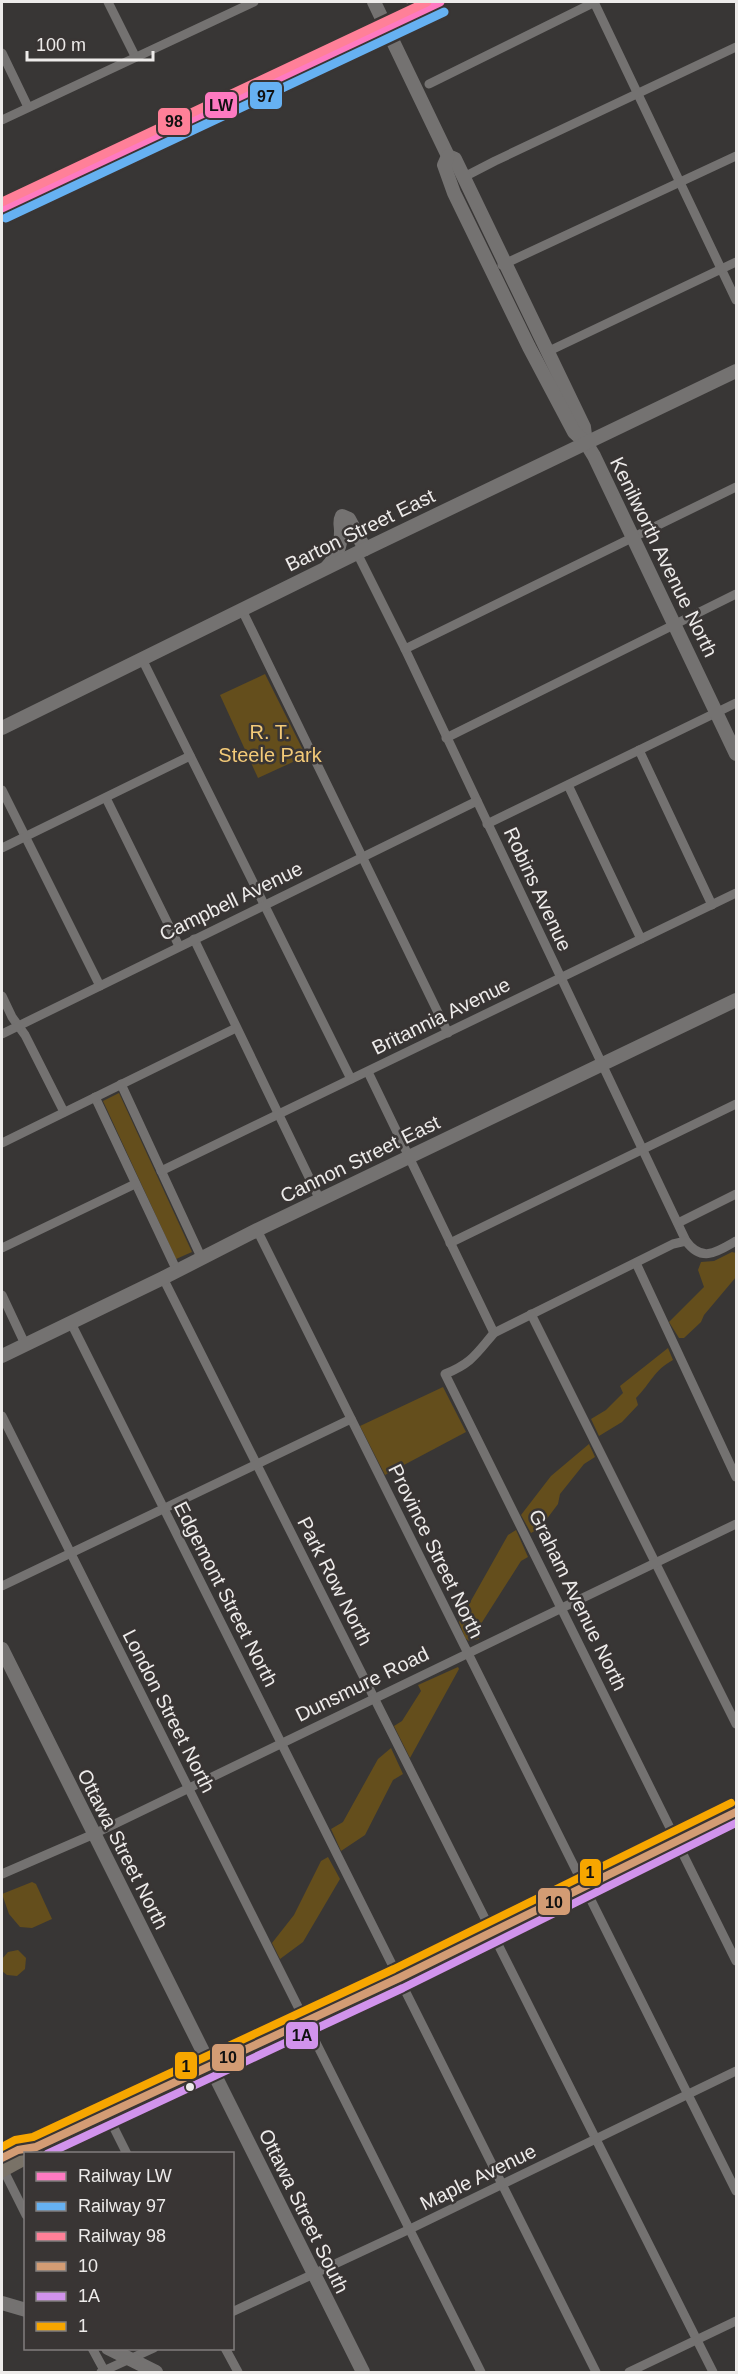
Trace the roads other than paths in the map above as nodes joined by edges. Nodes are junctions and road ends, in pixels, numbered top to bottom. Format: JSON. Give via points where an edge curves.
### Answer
{"nodes":[{"id":1,"x":108,"y":2,"type":"edge"},
{"id":2,"x":374,"y":2,"type":"edge"},
{"id":3,"x":595,"y":2,"type":"edge"},
{"id":4,"x":248,"y":3,"type":"edge"},
{"id":5,"x":736,"y":47,"type":"edge"},
{"id":6,"x":2,"y":53,"type":"edge"},
{"id":7,"x":135,"y":56,"type":"junction"},
{"id":8,"x":429,"y":84,"type":"dead end"},
{"id":9,"x":639,"y":95,"type":"junction"},
{"id":10,"x":28,"y":107,"type":"junction"},
{"id":11,"x":2,"y":120,"type":"edge"},
{"id":12,"x":448,"y":156,"type":"junction"},
{"id":13,"x":736,"y":156,"type":"edge"},
{"id":14,"x":464,"y":177,"type":"junction"},
{"id":15,"x":681,"y":183,"type":"junction"},
{"id":16,"x":736,"y":262,"type":"edge"},
{"id":17,"x":505,"y":264,"type":"junction"},
{"id":18,"x":722,"y":269,"type":"junction"},
{"id":19,"x":491,"y":270,"type":"junction"},
{"id":20,"x":736,"y":300,"type":"edge"},
{"id":21,"x":549,"y":351,"type":"junction"},
{"id":22,"x":736,"y":371,"type":"edge"},
{"id":23,"x":586,"y":443,"type":"junction"},
{"id":24,"x":736,"y":487,"type":"edge"},
{"id":25,"x":633,"y":538,"type":"junction"},
{"id":26,"x":361,"y":551,"type":"junction"},
{"id":27,"x":325,"y":569,"type":"junction"},
{"id":28,"x":736,"y":594,"type":"edge"},
{"id":29,"x":242,"y":610,"type":"junction"},
{"id":30,"x":675,"y":623,"type":"junction"},
{"id":31,"x":405,"y":649,"type":"junction"},
{"id":32,"x":142,"y":659,"type":"junction"},
{"id":33,"x":736,"y":703,"type":"edge"},
{"id":34,"x":717,"y":713,"type":"junction"},
{"id":35,"x":2,"y":728,"type":"edge"},
{"id":36,"x":446,"y":738,"type":"junction"},
{"id":37,"x":639,"y":750,"type":"junction"},
{"id":38,"x":736,"y":754,"type":"edge"},
{"id":39,"x":190,"y":756,"type":"junction"},
{"id":40,"x":568,"y":785,"type":"junction"},
{"id":41,"x":2,"y":790,"type":"edge"},
{"id":42,"x":106,"y":798,"type":"junction"},
{"id":43,"x":477,"y":801,"type":"junction"},
{"id":44,"x":488,"y":824,"type":"junction"},
{"id":45,"x":26,"y":836,"type":"junction"},
{"id":46,"x":2,"y":848,"type":"edge"},
{"id":47,"x":363,"y":857,"type":"junction"},
{"id":48,"x":736,"y":893,"type":"edge"},
{"id":49,"x":263,"y":905,"type":"junction"},
{"id":50,"x":712,"y":905,"type":"junction"},
{"id":51,"x":194,"y":939,"type":"junction"},
{"id":52,"x":641,"y":939,"type":"junction"},
{"id":53,"x":179,"y":946,"type":"junction"},
{"id":54,"x":561,"y":978,"type":"junction"},
{"id":55,"x":100,"y":986,"type":"junction"},
{"id":56,"x":2,"y":996,"type":"edge"},
{"id":57,"x":736,"y":1000,"type":"edge"},
{"id":58,"x":18,"y":1026,"type":"junction"},
{"id":59,"x":236,"y":1029,"type":"junction"},
{"id":60,"x":448,"y":1033,"type":"junction"},
{"id":61,"x":2,"y":1034,"type":"edge"},
{"id":62,"x":602,"y":1066,"type":"junction"},
{"id":63,"x":368,"y":1072,"type":"junction"},
{"id":64,"x":351,"y":1079,"type":"junction"},
{"id":65,"x":121,"y":1084,"type":"junction"},
{"id":66,"x":96,"y":1097,"type":"junction"},
{"id":67,"x":736,"y":1104,"type":"edge"},
{"id":68,"x":64,"y":1112,"type":"junction"},
{"id":69,"x":278,"y":1114,"type":"junction"},
{"id":70,"x":2,"y":1143,"type":"edge"},
{"id":71,"x":643,"y":1149,"type":"junction"},
{"id":72,"x":408,"y":1157,"type":"junction"},
{"id":73,"x":161,"y":1171,"type":"junction"},
{"id":74,"x":135,"y":1184,"type":"junction"},
{"id":75,"x":736,"y":1194,"type":"edge"},
{"id":76,"x":320,"y":1200,"type":"junction"},
{"id":77,"x":678,"y":1223,"type":"junction"},
{"id":78,"x":257,"y":1230,"type":"junction"},
{"id":79,"x":686,"y":1241,"type":"junction"},
{"id":80,"x":736,"y":1241,"type":"edge"},
{"id":81,"x":450,"y":1243,"type":"junction"},
{"id":82,"x":2,"y":1248,"type":"edge"},
{"id":83,"x":201,"y":1259,"type":"junction"},
{"id":84,"x":636,"y":1263,"type":"junction"},
{"id":85,"x":177,"y":1271,"type":"junction"},
{"id":86,"x":163,"y":1278,"type":"junction"},
{"id":87,"x":2,"y":1295,"type":"edge"},
{"id":88,"x":531,"y":1314,"type":"junction"},
{"id":89,"x":71,"y":1323,"type":"junction"},
{"id":90,"x":494,"y":1332,"type":"junction"},
{"id":91,"x":25,"y":1344,"type":"junction"},
{"id":92,"x":2,"y":1356,"type":"edge"},
{"id":93,"x":2,"y":1416,"type":"edge"},
{"id":94,"x":351,"y":1419,"type":"junction"},
{"id":95,"x":256,"y":1463,"type":"junction"},
{"id":96,"x":736,"y":1478,"type":"edge"},
{"id":97,"x":163,"y":1508,"type":"junction"},
{"id":98,"x":736,"y":1524,"type":"edge"},
{"id":99,"x":70,"y":1554,"type":"junction"},
{"id":100,"x":656,"y":1563,"type":"junction"},
{"id":101,"x":2,"y":1586,"type":"edge"},
{"id":102,"x":561,"y":1608,"type":"junction"},
{"id":103,"x":2,"y":1649,"type":"edge"},
{"id":104,"x":467,"y":1654,"type":"junction"},
{"id":105,"x":374,"y":1698,"type":"junction"},
{"id":106,"x":736,"y":1724,"type":"edge"},
{"id":107,"x":281,"y":1743,"type":"junction"},
{"id":108,"x":188,"y":1788,"type":"junction"},
{"id":109,"x":736,"y":1812,"type":"edge"},
{"id":110,"x":94,"y":1833,"type":"junction"},
{"id":111,"x":678,"y":1843,"type":"junction"},
{"id":112,"x":2,"y":1874,"type":"edge"},
{"id":113,"x":585,"y":1887,"type":"junction"},
{"id":114,"x":492,"y":1932,"type":"junction"},
{"id":115,"x":736,"y":1961,"type":"edge"},
{"id":116,"x":399,"y":1978,"type":"junction"},
{"id":117,"x":305,"y":2021,"type":"junction"},
{"id":118,"x":210,"y":2066,"type":"junction"},
{"id":119,"x":736,"y":2070,"type":"edge"},
{"id":120,"x":688,"y":2095,"type":"junction"},
{"id":121,"x":107,"y":2114,"type":"junction"},
{"id":122,"x":596,"y":2140,"type":"junction"},
{"id":123,"x":26,"y":2152,"type":"edge"},
{"id":124,"x":32,"y":2152,"type":"edge"},
{"id":125,"x":126,"y":2152,"type":"edge"},
{"id":126,"x":2,"y":2166,"type":"edge"},
{"id":127,"x":502,"y":2184,"type":"junction"},
{"id":128,"x":736,"y":2191,"type":"edge"},
{"id":129,"x":24,"y":2212,"type":"edge"},
{"id":130,"x":410,"y":2229,"type":"junction"},
{"id":131,"x":313,"y":2275,"type":"junction"},
{"id":132,"x":2,"y":2303,"type":"edge"},
{"id":133,"x":24,"y":2309,"type":"edge"},
{"id":134,"x":234,"y":2311,"type":"edge"},
{"id":135,"x":736,"y":2321,"type":"edge"},
{"id":136,"x":697,"y":2341,"type":"junction"},
{"id":137,"x":92,"y":2350,"type":"edge"},
{"id":138,"x":110,"y":2350,"type":"edge"},
{"id":139,"x":152,"y":2350,"type":"edge"},
{"id":140,"x":226,"y":2350,"type":"edge"},
{"id":141,"x":130,"y":2360,"type":"junction"},
{"id":142,"x":103,"y":2372,"type":"edge"},
{"id":143,"x":156,"y":2373,"type":"edge"},
{"id":144,"x":238,"y":2373,"type":"edge"},
{"id":145,"x":363,"y":2373,"type":"edge"},
{"id":146,"x":481,"y":2373,"type":"edge"},
{"id":147,"x":596,"y":2373,"type":"edge"},
{"id":148,"x":629,"y":2373,"type":"edge"},
{"id":149,"x":712,"y":2373,"type":"edge"}],
"edges":[{"from":1,"to":7,"type":"street"},
{"from":2,"to":12,"type":"main road","name":"Kenilworth Avenue North"},
{"from":3,"to":8,"type":"street"},
{"from":3,"to":9,"type":"street"},
{"from":4,"to":7,"type":"street"},
{"from":5,"to":9,"type":"street"},
{"from":6,"to":10,"type":"street"},
{"from":7,"to":10,"type":"street"},
{"from":9,"to":14,"type":"street"},
{"from":9,"to":15,"type":"street"},
{"from":10,"to":11,"type":"street"},
{"from":12,"to":14,"type":"main road","name":"Kenilworth Avenue North","via":[[455,159]]},
{"from":12,"to":19,"type":"main road","name":"Kenilworth Avenue North","via":[[444,165],[454,193]]},
{"from":13,"to":15,"type":"street"},
{"from":14,"to":17,"type":"main road","name":"Kenilworth Avenue North"},
{"from":15,"to":17,"type":"street"},
{"from":15,"to":18,"type":"street"},
{"from":16,"to":18,"type":"street"},
{"from":17,"to":19,"type":"street"},
{"from":17,"to":21,"type":"main road","name":"Kenilworth Avenue North"},
{"from":18,"to":20,"type":"street"},
{"from":18,"to":21,"type":"street"},
{"from":19,"to":23,"type":"main road","name":"Kenilworth Avenue North","via":[[574,432]]},
{"from":21,"to":23,"type":"main road","name":"Kenilworth Avenue North","via":[[584,427]]},
{"from":22,"to":23,"type":"main road","name":"Barton Street East"},
{"from":23,"to":25,"type":"main road","name":"Kenilworth Avenue North"},
{"from":23,"to":26,"type":"main road","name":"Barton Street East"},
{"from":24,"to":25,"type":"street"},
{"from":25,"to":30,"type":"main road","name":"Kenilworth Avenue North"},
{"from":25,"to":31,"type":"street"},
{"from":26,"to":27,"type":"main road","name":"Barton Street East"},
{"from":26,"to":27,"type":"main road","via":[[349,519],[342,516],[340,547]]},
{"from":26,"to":31,"type":"street","name":"Robins Avenue"},
{"from":27,"to":29,"type":"main road","name":"Barton Street East"},
{"from":28,"to":30,"type":"street"},
{"from":29,"to":32,"type":"main road","name":"Barton Street East"},
{"from":29,"to":47,"type":"street"},
{"from":30,"to":34,"type":"main road","name":"Kenilworth Avenue North"},
{"from":30,"to":36,"type":"street"},
{"from":31,"to":36,"type":"street","name":"Robins Avenue"},
{"from":32,"to":35,"type":"main road","name":"Barton Street East"},
{"from":32,"to":39,"type":"street"},
{"from":33,"to":34,"type":"street"},
{"from":34,"to":37,"type":"street"},
{"from":34,"to":38,"type":"main road","name":"Kenilworth Avenue North"},
{"from":36,"to":43,"type":"street","name":"Robins Avenue"},
{"from":37,"to":40,"type":"street"},
{"from":37,"to":50,"type":"street"},
{"from":39,"to":42,"type":"street"},
{"from":39,"to":49,"type":"street"},
{"from":40,"to":44,"type":"street"},
{"from":40,"to":52,"type":"street"},
{"from":41,"to":45,"type":"street"},
{"from":42,"to":45,"type":"street"},
{"from":42,"to":53,"type":"street"},
{"from":43,"to":44,"type":"street","name":"Robins Avenue"},
{"from":43,"to":47,"type":"street","name":"Campbell Avenue"},
{"from":44,"to":54,"type":"street","name":"Robins Avenue"},
{"from":45,"to":46,"type":"street"},
{"from":45,"to":55,"type":"street"},
{"from":47,"to":49,"type":"street","name":"Campbell Avenue"},
{"from":47,"to":60,"type":"street"},
{"from":48,"to":50,"type":"street","name":"Britannia Avenue"},
{"from":49,"to":51,"type":"street","name":"Campbell Avenue"},
{"from":49,"to":64,"type":"street"},
{"from":50,"to":52,"type":"street","name":"Britannia Avenue"},
{"from":51,"to":53,"type":"street","name":"Campbell Avenue"},
{"from":51,"to":59,"type":"street"},
{"from":52,"to":54,"type":"street","name":"Britannia Avenue"},
{"from":53,"to":55,"type":"street","name":"Campbell Avenue"},
{"from":54,"to":60,"type":"street","name":"Britannia Avenue"},
{"from":54,"to":62,"type":"street","name":"Robins Avenue"},
{"from":55,"to":58,"type":"street","name":"Campbell Avenue"},
{"from":56,"to":58,"type":"street"},
{"from":57,"to":62,"type":"main road","name":"Cannon Street East"},
{"from":58,"to":61,"type":"street","name":"Campbell Avenue"},
{"from":58,"to":68,"type":"street"},
{"from":59,"to":65,"type":"street"},
{"from":59,"to":69,"type":"street"},
{"from":60,"to":63,"type":"street","name":"Britannia Avenue"},
{"from":62,"to":71,"type":"street","name":"Robins Avenue"},
{"from":62,"to":72,"type":"main road","name":"Cannon Street East"},
{"from":63,"to":64,"type":"street","name":"Britannia Avenue"},
{"from":63,"to":72,"type":"street"},
{"from":64,"to":69,"type":"street","name":"Britannia Avenue"},
{"from":65,"to":66,"type":"street"},
{"from":65,"to":73,"type":"street"},
{"from":66,"to":68,"type":"street"},
{"from":66,"to":74,"type":"street"},
{"from":67,"to":71,"type":"street"},
{"from":68,"to":70,"type":"street"},
{"from":69,"to":73,"type":"street","name":"Britannia Avenue"},
{"from":69,"to":76,"type":"street"},
{"from":71,"to":77,"type":"street","name":"Robins Avenue"},
{"from":71,"to":81,"type":"street"},
{"from":72,"to":76,"type":"main road","name":"Cannon Street East"},
{"from":72,"to":81,"type":"street"},
{"from":73,"to":83,"type":"street"},
{"from":74,"to":82,"type":"street"},
{"from":74,"to":85,"type":"street"},
{"from":75,"to":77,"type":"street"},
{"from":76,"to":78,"type":"main road","name":"Cannon Street East"},
{"from":77,"to":79,"type":"street","name":"Robins Avenue"},
{"from":78,"to":83,"type":"main road","name":"Cannon Street East"},
{"from":78,"to":94,"type":"street","name":"Province Street North"},
{"from":79,"to":80,"type":"street","via":[[704,1254]]},
{"from":79,"to":84,"type":"street"},
{"from":81,"to":90,"type":"street"},
{"from":83,"to":85,"type":"main road","name":"Cannon Street East"},
{"from":84,"to":88,"type":"street"},
{"from":84,"to":96,"type":"street"},
{"from":85,"to":86,"type":"main road","name":"Cannon Street East"},
{"from":86,"to":89,"type":"main road","name":"Cannon Street East"},
{"from":86,"to":95,"type":"street","name":"Park Row North"},
{"from":87,"to":91,"type":"street"},
{"from":88,"to":90,"type":"street"},
{"from":88,"to":100,"type":"street"},
{"from":89,"to":91,"type":"main road","name":"Cannon Street East"},
{"from":89,"to":97,"type":"street","name":"Edgemont Street North"},
{"from":90,"to":102,"type":"street","name":"Graham Avenue North","via":[[465,1366],[445,1374]]},
{"from":91,"to":92,"type":"main road","name":"Cannon Street East"},
{"from":93,"to":99,"type":"street","name":"London Street North"},
{"from":94,"to":95,"type":"street"},
{"from":94,"to":104,"type":"street","name":"Province Street North"},
{"from":95,"to":97,"type":"street"},
{"from":95,"to":105,"type":"street","name":"Park Row North"},
{"from":97,"to":99,"type":"street"},
{"from":97,"to":107,"type":"street","name":"Edgemont Street North"},
{"from":98,"to":100,"type":"street","name":"Dunsmure Road"},
{"from":99,"to":101,"type":"street"},
{"from":99,"to":108,"type":"street","name":"London Street North"},
{"from":100,"to":102,"type":"street","name":"Dunsmure Road"},
{"from":100,"to":106,"type":"street"},
{"from":102,"to":104,"type":"street","name":"Dunsmure Road"},
{"from":102,"to":111,"type":"street","name":"Graham Avenue North"},
{"from":103,"to":110,"type":"main road","name":"Ottawa Street North"},
{"from":104,"to":105,"type":"street","name":"Dunsmure Road"},
{"from":104,"to":113,"type":"street","name":"Province Street North"},
{"from":105,"to":107,"type":"street","name":"Dunsmure Road"},
{"from":105,"to":114,"type":"street","name":"Park Row North"},
{"from":107,"to":108,"type":"street","name":"Dunsmure Road"},
{"from":107,"to":116,"type":"street","name":"Edgemont Street North"},
{"from":108,"to":110,"type":"street","name":"Dunsmure Road"},
{"from":108,"to":117,"type":"street","name":"London Street North"},
{"from":109,"to":111,"type":"main road"},
{"from":110,"to":112,"type":"street","name":"Dunsmure Road"},
{"from":110,"to":118,"type":"main road","name":"Ottawa Street North"},
{"from":111,"to":113,"type":"main road"},
{"from":111,"to":115,"type":"street","name":"Graham Avenue North"},
{"from":113,"to":114,"type":"main road"},
{"from":113,"to":120,"type":"street","name":"Province Street North"},
{"from":114,"to":116,"type":"main road"},
{"from":114,"to":122,"type":"street","name":"Park Row North"},
{"from":116,"to":117,"type":"main road"},
{"from":116,"to":127,"type":"street","name":"Edgemont Street North"},
{"from":117,"to":118,"type":"main road"},
{"from":117,"to":130,"type":"street","name":"London Street North"},
{"from":118,"to":121,"type":"main road"},
{"from":118,"to":131,"type":"main road","name":"Ottawa Street South"},
{"from":119,"to":120,"type":"street","name":"Maple Avenue"},
{"from":120,"to":122,"type":"street","name":"Maple Avenue"},
{"from":120,"to":128,"type":"street","name":"Province Street North"},
{"from":121,"to":124,"type":"main road"},
{"from":121,"to":125,"type":"street"},
{"from":122,"to":127,"type":"street","name":"Maple Avenue"},
{"from":122,"to":136,"type":"street","name":"Park Row North"},
{"from":123,"to":126,"type":"main road","via":[[18,2150]]},
{"from":126,"to":129,"type":"street"},
{"from":127,"to":130,"type":"street","name":"Maple Avenue"},
{"from":127,"to":147,"type":"street","name":"Edgemont Street North"},
{"from":130,"to":131,"type":"street","name":"Maple Avenue"},
{"from":130,"to":146,"type":"street","name":"London Street North"},
{"from":131,"to":134,"type":"street","name":"Maple Avenue"},
{"from":131,"to":145,"type":"main road","name":"Ottawa Street South"},
{"from":132,"to":133,"type":"main road"},
{"from":135,"to":136,"type":"street"},
{"from":136,"to":148,"type":"street"},
{"from":136,"to":149,"type":"street","name":"Park Row North"},
{"from":137,"to":142,"type":"street"},
{"from":138,"to":141,"type":"main road"},
{"from":139,"to":141,"type":"street"},
{"from":140,"to":144,"type":"street"},
{"from":141,"to":142,"type":"street"},
{"from":141,"to":143,"type":"main road"}]}
